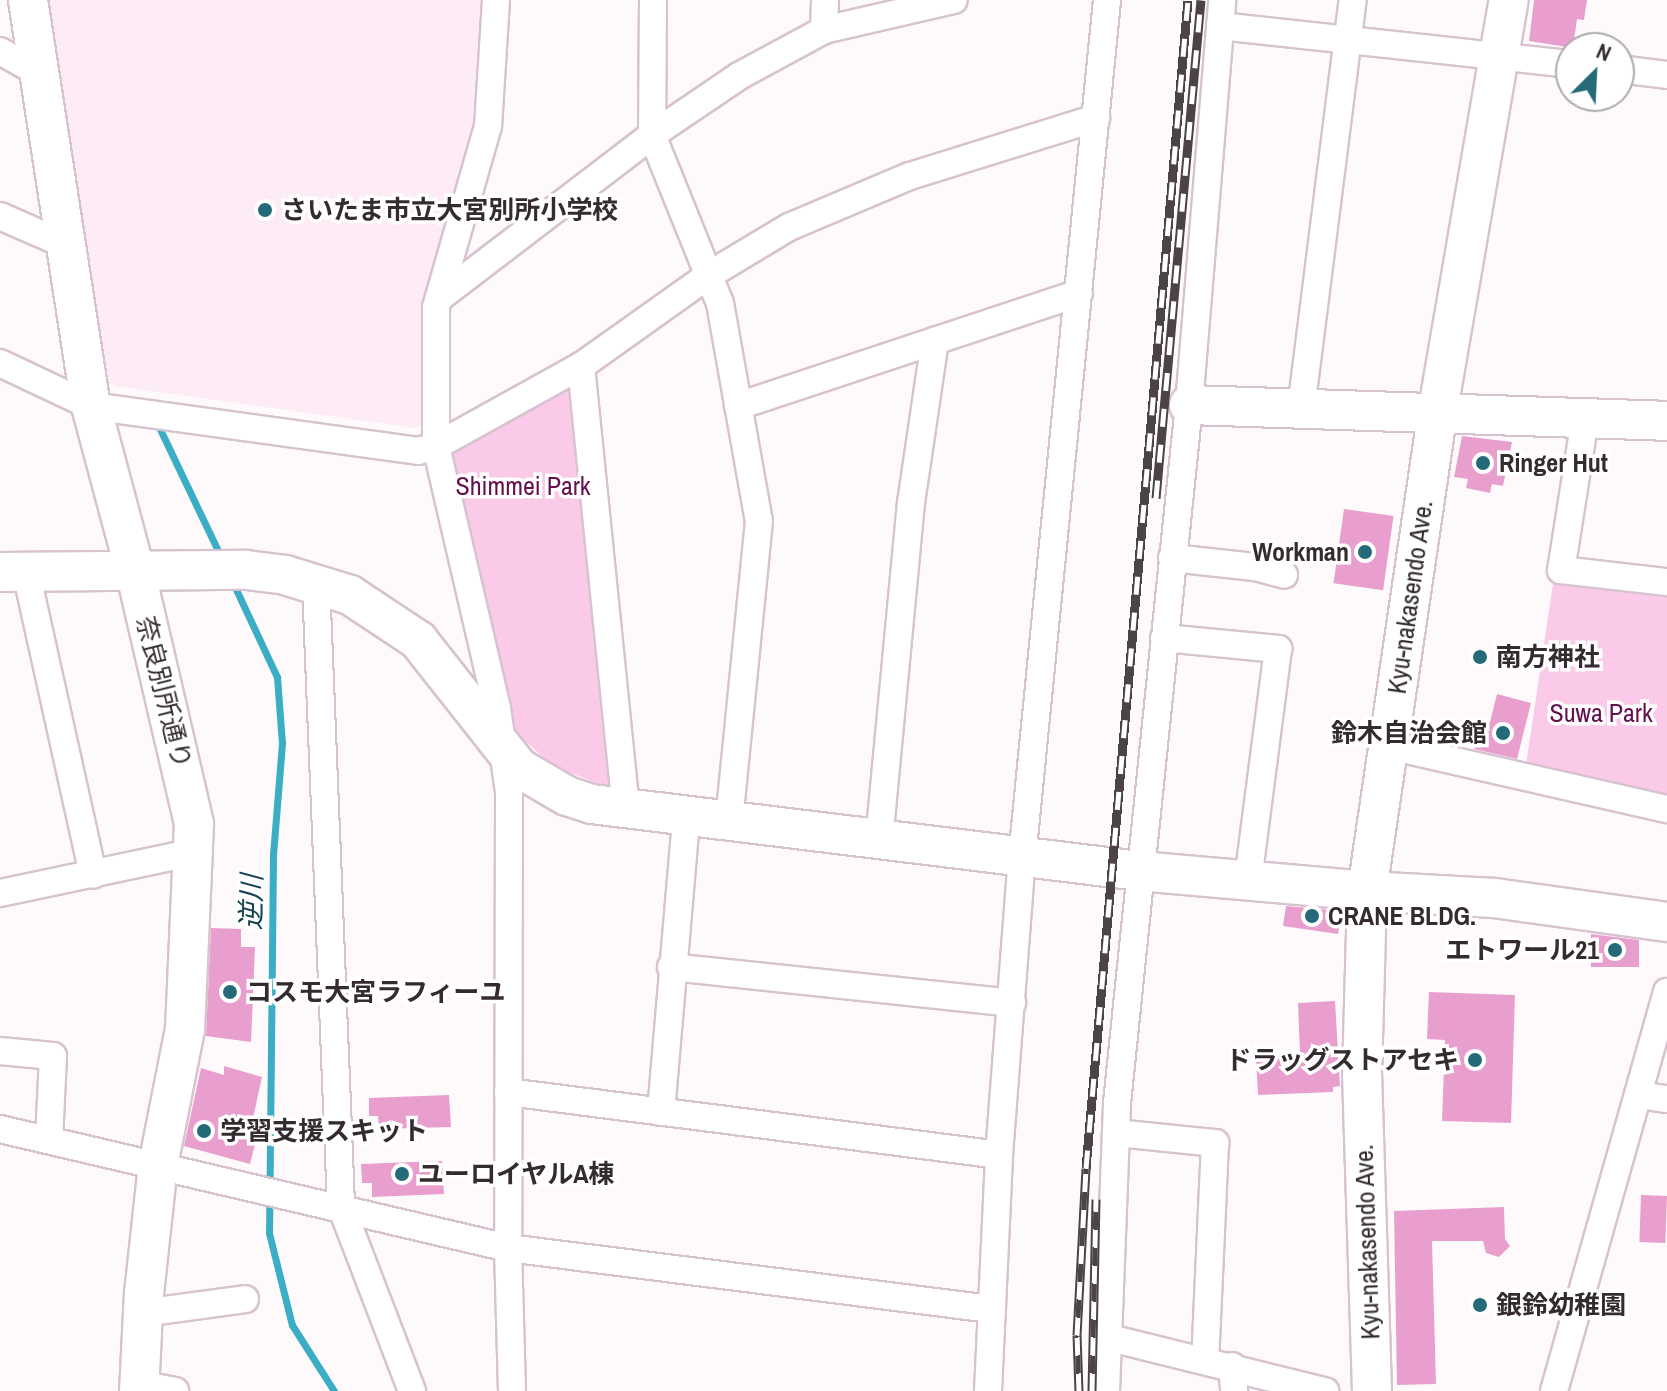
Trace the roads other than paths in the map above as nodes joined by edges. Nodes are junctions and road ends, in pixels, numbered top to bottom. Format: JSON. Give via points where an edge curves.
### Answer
{"nodes":[{"id":1,"x":28,"y":0,"type":"edge"},
{"id":2,"x":496,"y":0,"type":"edge"},
{"id":3,"x":653,"y":0,"type":"edge"},
{"id":4,"x":825,"y":0,"type":"edge"},
{"id":5,"x":954,"y":0,"type":"edge"},
{"id":6,"x":1107,"y":0,"type":"edge"},
{"id":7,"x":1353,"y":0,"type":"edge"},
{"id":8,"x":1509,"y":0,"type":"edge"},
{"id":9,"x":1221,"y":13,"type":"edge"},
{"id":10,"x":824,"y":30,"type":"junction"},
{"id":11,"x":1348,"y":39,"type":"junction"},
{"id":12,"x":0,"y":51,"type":"edge"},
{"id":13,"x":1500,"y":57,"type":"junction"},
{"id":14,"x":1555,"y":62,"type":"edge"},
{"id":15,"x":1635,"y":71,"type":"edge"},
{"id":16,"x":39,"y":73,"type":"junction"},
{"id":17,"x":1667,"y":75,"type":"edge"},
{"id":18,"x":1096,"y":118,"type":"junction"},
{"id":19,"x":652,"y":135,"type":"junction"},
{"id":20,"x":0,"y":216,"type":"edge"},
{"id":21,"x":66,"y":237,"type":"junction"},
{"id":22,"x":709,"y":275,"type":"junction"},
{"id":23,"x":1079,"y":293,"type":"junction"},
{"id":24,"x":439,"y":298,"type":"junction"},
{"id":25,"x":935,"y":341,"type":"junction"},
{"id":26,"x":0,"y":363,"type":"edge"},
{"id":27,"x":581,"y":366,"type":"junction"},
{"id":28,"x":1189,"y":405,"type":"junction"},
{"id":29,"x":91,"y":406,"type":"junction"},
{"id":30,"x":738,"y":406,"type":"junction"},
{"id":31,"x":1301,"y":409,"type":"junction"},
{"id":32,"x":1437,"y":415,"type":"junction"},
{"id":33,"x":1585,"y":419,"type":"junction"},
{"id":34,"x":1667,"y":421,"type":"edge"},
{"id":35,"x":436,"y":446,"type":"junction"},
{"id":36,"x":1172,"y":558,"type":"junction"},
{"id":37,"x":135,"y":570,"type":"junction"},
{"id":38,"x":13,"y":572,"type":"edge"},
{"id":39,"x":1284,"y":575,"type":"dead end"},
{"id":40,"x":1667,"y":582,"type":"edge"},
{"id":41,"x":316,"y":583,"type":"junction"},
{"id":42,"x":1164,"y":638,"type":"junction"},
{"id":43,"x":1389,"y":746,"type":"junction"},
{"id":44,"x":502,"y":750,"type":"junction"},
{"id":45,"x":1667,"y":809,"type":"edge"},
{"id":46,"x":626,"y":810,"type":"junction"},
{"id":47,"x":686,"y":818,"type":"junction"},
{"id":48,"x":729,"y":822,"type":"junction"},
{"id":49,"x":879,"y":841,"type":"junction"},
{"id":50,"x":194,"y":852,"type":"junction"},
{"id":51,"x":1022,"y":858,"type":"junction"},
{"id":52,"x":1139,"y":871,"type":"junction"},
{"id":53,"x":93,"y":875,"type":"junction"},
{"id":54,"x":1248,"y":881,"type":"junction"},
{"id":55,"x":1367,"y":891,"type":"junction"},
{"id":56,"x":0,"y":893,"type":"edge"},
{"id":57,"x":1667,"y":922,"type":"edge"},
{"id":58,"x":671,"y":967,"type":"junction"},
{"id":59,"x":1667,"y":992,"type":"edge"},
{"id":60,"x":1012,"y":1003,"type":"junction"},
{"id":61,"x":0,"y":1051,"type":"edge"},
{"id":62,"x":508,"y":1092,"type":"junction"},
{"id":63,"x":1638,"y":1095,"type":"junction"},
{"id":64,"x":1667,"y":1099,"type":"edge"},
{"id":65,"x":661,"y":1112,"type":"junction"},
{"id":66,"x":0,"y":1129,"type":"edge"},
{"id":67,"x":1116,"y":1133,"type":"junction"},
{"id":68,"x":49,"y":1140,"type":"junction"},
{"id":69,"x":999,"y":1155,"type":"junction"},
{"id":70,"x":158,"y":1165,"type":"junction"},
{"id":71,"x":341,"y":1206,"type":"junction"},
{"id":72,"x":508,"y":1248,"type":"junction"},
{"id":73,"x":245,"y":1299,"type":"dead end"},
{"id":74,"x":992,"y":1309,"type":"junction"},
{"id":75,"x":143,"y":1313,"type":"junction"},
{"id":76,"x":1106,"y":1337,"type":"junction"},
{"id":77,"x":1205,"y":1360,"type":"junction"},
{"id":78,"x":1233,"y":1378,"type":"edge"},
{"id":79,"x":151,"y":1389,"type":"edge"},
{"id":80,"x":412,"y":1391,"type":"edge"},
{"id":81,"x":512,"y":1391,"type":"edge"},
{"id":82,"x":988,"y":1391,"type":"edge"},
{"id":83,"x":1106,"y":1391,"type":"edge"},
{"id":84,"x":1325,"y":1391,"type":"edge"},
{"id":85,"x":1372,"y":1391,"type":"edge"},
{"id":86,"x":1554,"y":1391,"type":"edge"}],
"edges":[{"from":1,"to":16,"type":"street","name":"奈良別所通り"},
{"from":2,"to":24,"type":"street","via":[[488,126]]},
{"from":3,"to":19,"type":"street"},
{"from":4,"to":10,"type":"street"},
{"from":5,"to":10,"type":"street"},
{"from":6,"to":18,"type":"street"},
{"from":7,"to":11,"type":"street"},
{"from":8,"to":13,"type":"street","name":"Kyu-nakasendo Ave."},
{"from":9,"to":11,"type":"street"},
{"from":9,"to":28,"type":"street"},
{"from":10,"to":19,"type":"street","via":[[739,76]]},
{"from":11,"to":13,"type":"street"},
{"from":11,"to":31,"type":"street"},
{"from":12,"to":16,"type":"street"},
{"from":13,"to":14,"type":"street"},
{"from":13,"to":32,"type":"street","name":"Kyu-nakasendo Ave."},
{"from":15,"to":17,"type":"street"},
{"from":16,"to":21,"type":"street","name":"奈良別所通り"},
{"from":18,"to":22,"type":"street","via":[[910,176],[789,227]]},
{"from":18,"to":23,"type":"street"},
{"from":19,"to":22,"type":"street"},
{"from":19,"to":24,"type":"street"},
{"from":20,"to":21,"type":"street","via":[[50,238]]},
{"from":21,"to":29,"type":"street","name":"奈良別所通り"},
{"from":22,"to":27,"type":"street"},
{"from":22,"to":30,"type":"street","via":[[720,303]]},
{"from":23,"to":25,"type":"street"},
{"from":23,"to":51,"type":"street"},
{"from":24,"to":35,"type":"street"},
{"from":25,"to":30,"type":"street"},
{"from":25,"to":49,"type":"street","via":[[911,503]]},
{"from":26,"to":29,"type":"street"},
{"from":27,"to":35,"type":"street"},
{"from":27,"to":46,"type":"street"},
{"from":28,"to":31,"type":"street"},
{"from":28,"to":36,"type":"street"},
{"from":29,"to":35,"type":"street","via":[[418,451]]},
{"from":29,"to":37,"type":"street","name":"奈良別所通り"},
{"from":30,"to":48,"type":"street","via":[[759,521]]},
{"from":31,"to":32,"type":"street"},
{"from":32,"to":33,"type":"street"},
{"from":32,"to":43,"type":"street","name":"Kyu-nakasendo Ave."},
{"from":33,"to":34,"type":"street"},
{"from":33,"to":40,"type":"street","via":[[1561,570]]},
{"from":35,"to":44,"type":"street","via":[[497,708]]},
{"from":36,"to":39,"type":"street"},
{"from":36,"to":42,"type":"street"},
{"from":37,"to":38,"type":"street"},
{"from":37,"to":41,"type":"street","via":[[227,570]]},
{"from":37,"to":50,"type":"street","name":"奈良別所通り","via":[[190,801]]},
{"from":38,"to":53,"type":"street"},
{"from":41,"to":44,"type":"street","via":[[350,595],[418,640]]},
{"from":41,"to":71,"type":"street"},
{"from":42,"to":52,"type":"street"},
{"from":42,"to":54,"type":"street","via":[[1278,649]]},
{"from":43,"to":45,"type":"street"},
{"from":43,"to":55,"type":"street","name":"Kyu-nakasendo Ave."},
{"from":44,"to":46,"type":"street","via":[[519,768],[567,796]]},
{"from":44,"to":62,"type":"street","via":[[509,792]]},
{"from":46,"to":47,"type":"street"},
{"from":47,"to":48,"type":"street"},
{"from":47,"to":58,"type":"street"},
{"from":48,"to":49,"type":"street"},
{"from":49,"to":51,"type":"street"},
{"from":50,"to":53,"type":"street"},
{"from":50,"to":70,"type":"street","name":"奈良別所通り","via":[[185,1029]]},
{"from":51,"to":52,"type":"street"},
{"from":51,"to":60,"type":"street"},
{"from":52,"to":54,"type":"street"},
{"from":52,"to":67,"type":"street"},
{"from":53,"to":56,"type":"street"},
{"from":54,"to":55,"type":"street"},
{"from":55,"to":57,"type":"street","via":[[1494,898]]},
{"from":55,"to":85,"type":"street","name":"Kyu-nakasendo Ave.","via":[[1362,1075]]},
{"from":58,"to":60,"type":"street"},
{"from":58,"to":65,"type":"street"},
{"from":59,"to":63,"type":"street"},
{"from":60,"to":69,"type":"street"},
{"from":61,"to":68,"type":"street","via":[[53,1056]]},
{"from":62,"to":65,"type":"street"},
{"from":62,"to":72,"type":"street"},
{"from":63,"to":64,"type":"street"},
{"from":63,"to":86,"type":"street"},
{"from":65,"to":69,"type":"street"},
{"from":66,"to":68,"type":"street"},
{"from":67,"to":76,"type":"street"},
{"from":67,"to":77,"type":"street","via":[[1215,1143]]},
{"from":68,"to":70,"type":"street"},
{"from":69,"to":74,"type":"street"},
{"from":70,"to":71,"type":"street"},
{"from":70,"to":75,"type":"street","name":"奈良別所通り"},
{"from":71,"to":72,"type":"street"},
{"from":71,"to":80,"type":"street"},
{"from":72,"to":74,"type":"street"},
{"from":72,"to":81,"type":"street"},
{"from":73,"to":75,"type":"street"},
{"from":74,"to":82,"type":"street"},
{"from":75,"to":79,"type":"street","name":"奈良別所通り"},
{"from":76,"to":77,"type":"street"},
{"from":76,"to":83,"type":"street"},
{"from":77,"to":78,"type":"street"},
{"from":78,"to":84,"type":"street"}]}
